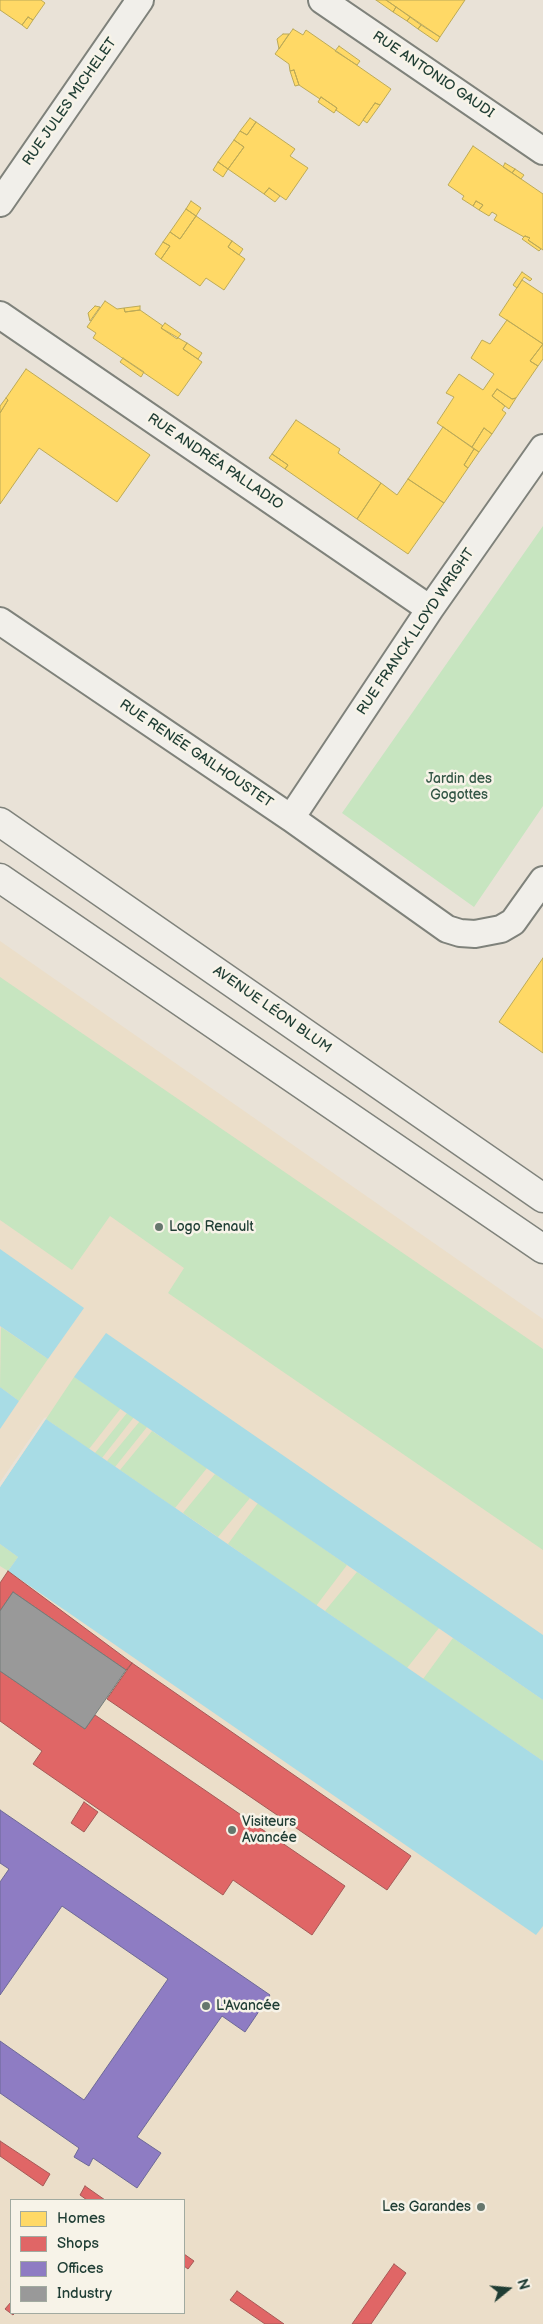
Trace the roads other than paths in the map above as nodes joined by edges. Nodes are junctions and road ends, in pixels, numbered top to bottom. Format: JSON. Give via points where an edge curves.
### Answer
{"nodes":[{"id":1,"x":140,"y":0,"type":"edge"},
{"id":2,"x":322,"y":0,"type":"edge"},
{"id":3,"x":543,"y":151,"type":"edge"},
{"id":4,"x":0,"y":203,"type":"edge"},
{"id":5,"x":0,"y":315,"type":"edge"},
{"id":6,"x":543,"y":448,"type":"edge"},
{"id":7,"x":430,"y":609,"type":"junction"},
{"id":8,"x":0,"y":621,"type":"edge"},
{"id":9,"x":291,"y":818,"type":"junction"},
{"id":10,"x":0,"y":822,"type":"edge"},
{"id":11,"x":0,"y":878,"type":"edge"},
{"id":12,"x":543,"y":880,"type":"edge"},
{"id":13,"x":543,"y":1198,"type":"edge"},
{"id":14,"x":543,"y":1249,"type":"edge"}],
"edges":[{"from":1,"to":4,"type":"street","name":"RUE JULES MICHELET"},
{"from":2,"to":3,"type":"street","name":"RUE ANTONIO GAUDI"},
{"from":5,"to":7,"type":"street","name":"RUE ANDRÉA PALLADIO"},
{"from":6,"to":7,"type":"street","name":"RUE FRANCK LLOYD WRIGHT"},
{"from":7,"to":9,"type":"street","name":"RUE FRANCK LLOYD WRIGHT"},
{"from":8,"to":9,"type":"street","name":"RUE RENÉE GAILHOUSTET"},
{"from":9,"to":12,"type":"street","name":"RUE RENÉE GAILHOUSTET","via":[[447,929],[460,933],[490,932],[513,922]]},
{"from":10,"to":13,"type":"main road","name":"AVENUE LÉON BLUM"},
{"from":11,"to":14,"type":"main road"}]}
